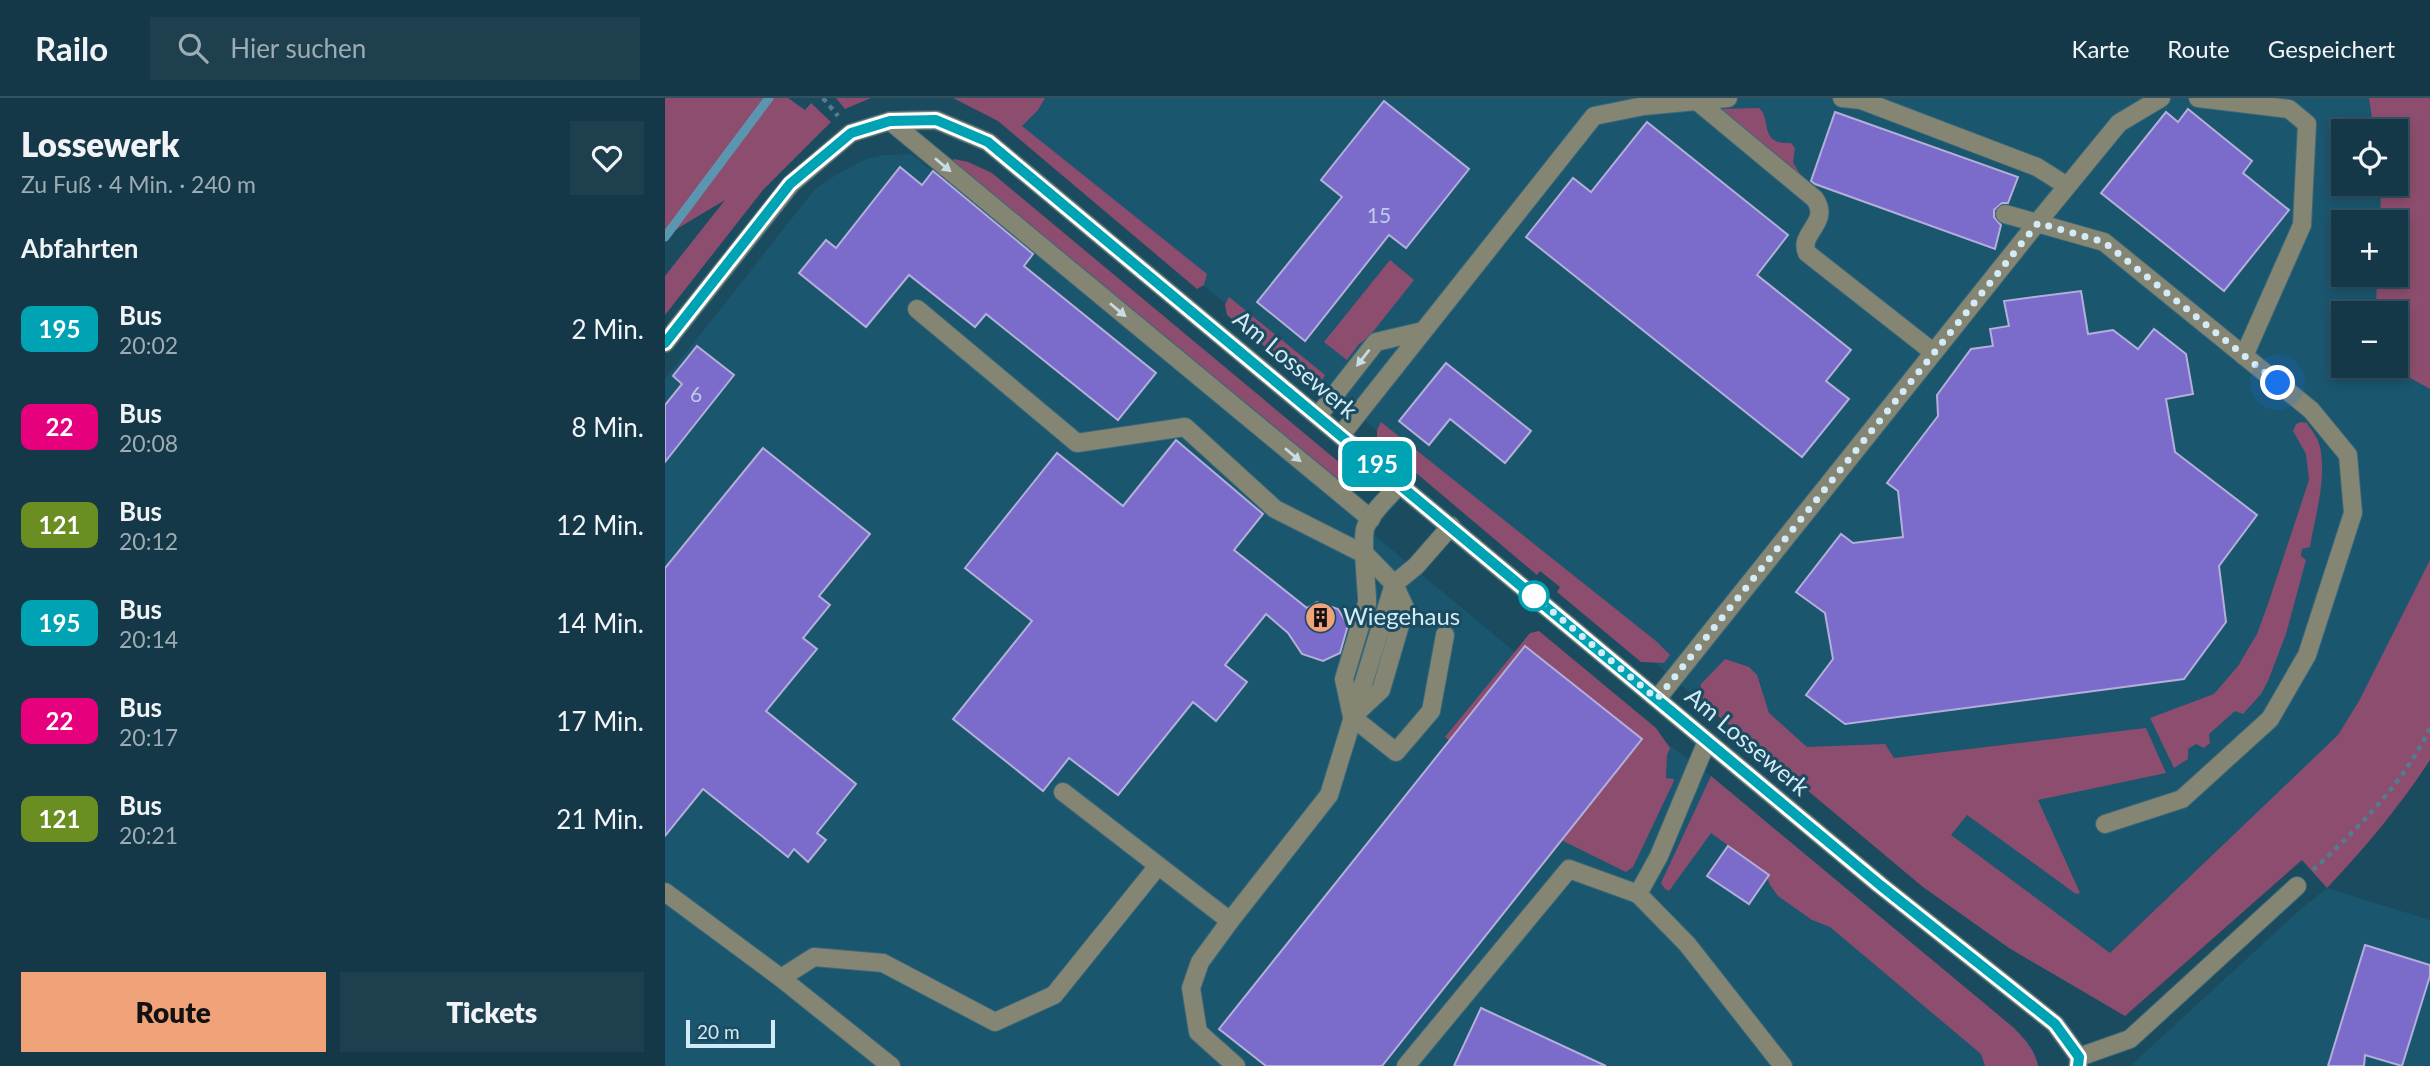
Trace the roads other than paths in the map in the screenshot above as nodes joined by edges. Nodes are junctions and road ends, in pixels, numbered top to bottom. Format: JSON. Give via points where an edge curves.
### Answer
{"nodes":[{"id":1,"x":1728,"y":98,"type":"edge"},
{"id":2,"x":1842,"y":98,"type":"edge"},
{"id":3,"x":2161,"y":98,"type":"edge"},
{"id":4,"x":2198,"y":98,"type":"edge"},
{"id":5,"x":1697,"y":101,"type":"junction"},
{"id":6,"x":890,"y":121,"type":"junction"},
{"id":7,"x":2067,"y":186,"type":"junction"},
{"id":8,"x":2005,"y":214,"type":"dead end"},
{"id":9,"x":2038,"y":223,"type":"junction"},
{"id":10,"x":917,"y":309,"type":"dead end"},
{"id":11,"x":1423,"y":331,"type":"junction"},
{"id":12,"x":665,"y":343,"type":"edge"},
{"id":13,"x":1933,"y":352,"type":"junction"},
{"id":14,"x":2244,"y":356,"type":"junction"},
{"id":15,"x":1318,"y":416,"type":"junction"},
{"id":16,"x":1341,"y":435,"type":"junction"},
{"id":17,"x":1400,"y":484,"type":"junction"},
{"id":18,"x":1371,"y":519,"type":"junction"},
{"id":19,"x":1451,"y":526,"type":"junction"},
{"id":20,"x":1366,"y":555,"type":"junction"},
{"id":21,"x":1394,"y":584,"type":"junction"},
{"id":22,"x":1445,"y":635,"type":"dead end"},
{"id":23,"x":1657,"y":699,"type":"junction"},
{"id":24,"x":1352,"y":717,"type":"junction"},
{"id":25,"x":1707,"y":741,"type":"junction"},
{"id":26,"x":1063,"y":792,"type":"dead end"},
{"id":27,"x":2105,"y":824,"type":"dead end"},
{"id":28,"x":1158,"y":866,"type":"junction"},
{"id":29,"x":2297,"y":886,"type":"road end"},
{"id":30,"x":665,"y":892,"type":"edge"},
{"id":31,"x":1638,"y":894,"type":"junction"},
{"id":32,"x":1230,"y":921,"type":"junction"},
{"id":33,"x":781,"y":978,"type":"junction"},
{"id":34,"x":2078,"y":1061,"type":"edge"},
{"id":35,"x":891,"y":1066,"type":"edge"},
{"id":36,"x":1236,"y":1066,"type":"edge"},
{"id":37,"x":1406,"y":1066,"type":"edge"},
{"id":38,"x":1783,"y":1066,"type":"edge"}],
"edges":[{"from":1,"to":5,"type":"street"},
{"from":2,"to":7,"type":"street","via":[[1861,100],[2036,167]]},
{"from":3,"to":7,"type":"street","via":[[2119,123]]},
{"from":4,"to":14,"type":"street","via":[[2289,109],[2307,124],[2302,225]]},
{"from":5,"to":11,"type":"street","via":[[1594,116]]},
{"from":5,"to":13,"type":"street","via":[[1815,199],[1820,216],[1805,243],[1807,253]]},
{"from":6,"to":12,"type":"street","name":"Am Lossewerk","via":[[851,133],[790,184]]},
{"from":6,"to":15,"type":"street","name":"Am Lossewerk","via":[[936,120],[988,142]]},
{"from":6,"to":18,"type":"street","one_way":true},
{"from":7,"to":9,"type":"street"},
{"from":8,"to":9,"type":"street"},
{"from":9,"to":13,"type":"street"},
{"from":9,"to":14,"type":"street","via":[[2104,242]]},
{"from":10,"to":20,"type":"street","via":[[1077,443],[1185,427],[1275,509]]},
{"from":11,"to":15,"type":"street","one_way":true,"via":[[1376,342]]},
{"from":11,"to":16,"type":"street"},
{"from":13,"to":23,"type":"street"},
{"from":14,"to":27,"type":"street","via":[[2311,410],[2349,455],[2353,513],[2307,655],[2270,719],[2182,799]]},
{"from":15,"to":16,"type":"street","name":"Am Lossewerk"},
{"from":16,"to":17,"type":"street","name":"Am Lossewerk"},
{"from":17,"to":18,"type":"street"},
{"from":17,"to":19,"type":"street","name":"Am Lossewerk"},
{"from":18,"to":20,"type":"street","via":[[1365,530]]},
{"from":19,"to":21,"type":"street"},
{"from":19,"to":23,"type":"street","name":"Am Lossewerk"},
{"from":20,"to":21,"type":"street"},
{"from":20,"to":24,"type":"street","via":[[1367,603],[1344,679]]},
{"from":21,"to":24,"type":"street"},
{"from":22,"to":24,"type":"street","via":[[1431,711],[1396,752]]},
{"from":23,"to":25,"type":"street","name":"Am Lossewerk"},
{"from":24,"to":32,"type":"street","via":[[1329,795]]},
{"from":25,"to":31,"type":"street","via":[[1659,856]]},
{"from":25,"to":34,"type":"street","name":"Am Lossewerk","via":[[2055,1024]]},
{"from":26,"to":28,"type":"street"},
{"from":28,"to":32,"type":"street"},
{"from":28,"to":33,"type":"street","via":[[1054,995],[995,1022],[883,963],[814,957]]},
{"from":29,"to":34,"type":"street","via":[[2130,1039]]},
{"from":30,"to":33,"type":"street"},
{"from":31,"to":37,"type":"street","via":[[1569,869]]},
{"from":31,"to":38,"type":"street","via":[[1687,944]]},
{"from":32,"to":36,"type":"street","via":[[1200,962],[1191,988],[1198,1032]]},
{"from":33,"to":35,"type":"street"}]}
